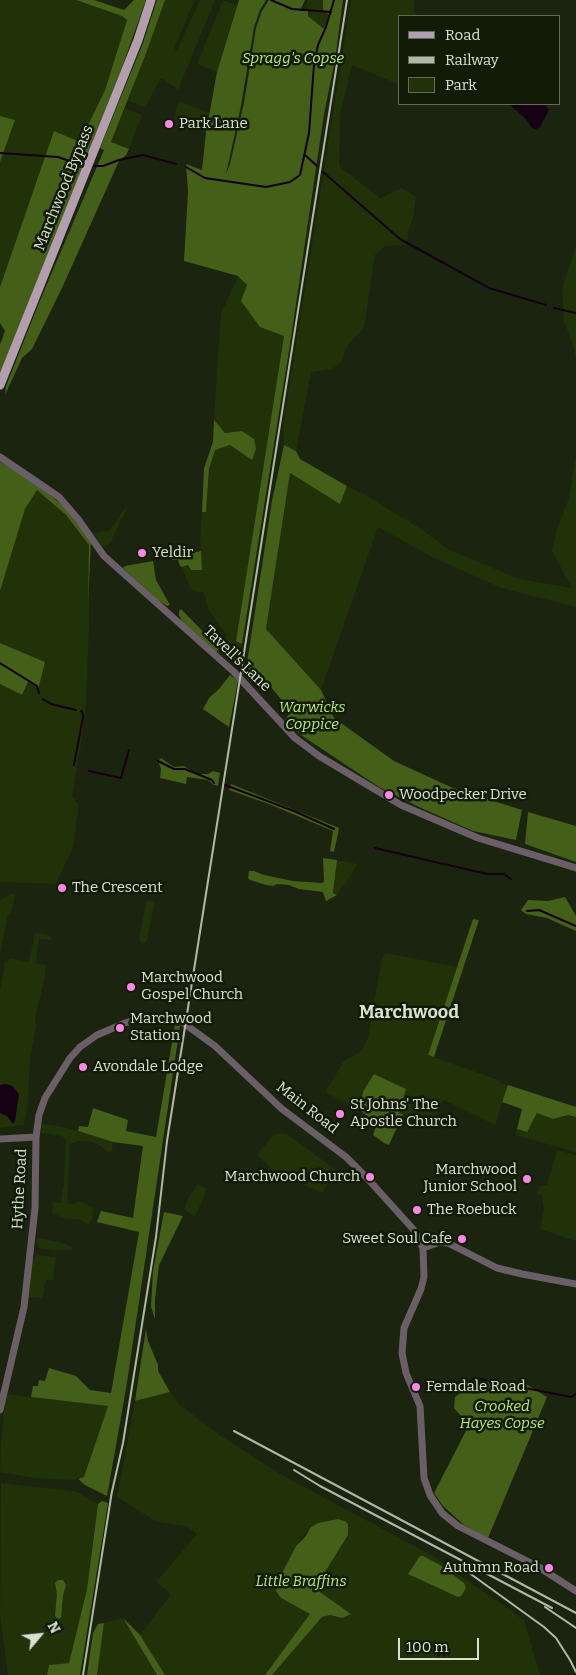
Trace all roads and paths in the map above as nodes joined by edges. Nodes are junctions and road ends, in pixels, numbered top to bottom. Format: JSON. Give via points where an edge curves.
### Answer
{"nodes":[{"id":1,"x":151,"y":0,"type":"edge"},
{"id":2,"x":0,"y":385,"type":"edge"},
{"id":3,"x":0,"y":457,"type":"edge"},
{"id":4,"x":576,"y":868,"type":"edge"},
{"id":5,"x":142,"y":1018,"type":"joint"},
{"id":6,"x":36,"y":1137,"type":"junction"},
{"id":7,"x":0,"y":1139,"type":"edge"},
{"id":8,"x":423,"y":1248,"type":"junction"},
{"id":9,"x":576,"y":1284,"type":"edge"},
{"id":10,"x":0,"y":1410,"type":"edge"},
{"id":11,"x":576,"y":1591,"type":"edge"}],
"edges":[{"from":1,"to":2,"type":"main road","name":"Marchwood Bypass","via":[[138,40]]},
{"from":3,"to":4,"type":"street","name":"Tavell's Lane","via":[[59,497],[104,556],[234,672],[295,738],[319,756],[401,805],[470,835]]},
{"from":5,"to":6,"type":"street","name":"Hythe Road","via":[[104,1032],[80,1046],[46,1098]]},
{"from":5,"to":8,"type":"street","name":"Main Road","via":[[182,1022],[215,1046],[282,1109],[336,1148],[360,1170],[408,1222]]},
{"from":6,"to":7,"type":"street"},
{"from":6,"to":10,"type":"street","name":"Hythe Road","via":[[35,1208],[24,1307]]},
{"from":8,"to":9,"type":"street","via":[[440,1242],[448,1243],[497,1268]]},
{"from":8,"to":11,"type":"street","via":[[424,1277],[401,1344],[404,1368],[418,1400],[424,1478],[430,1495],[438,1509],[458,1526],[537,1566]]}]}
